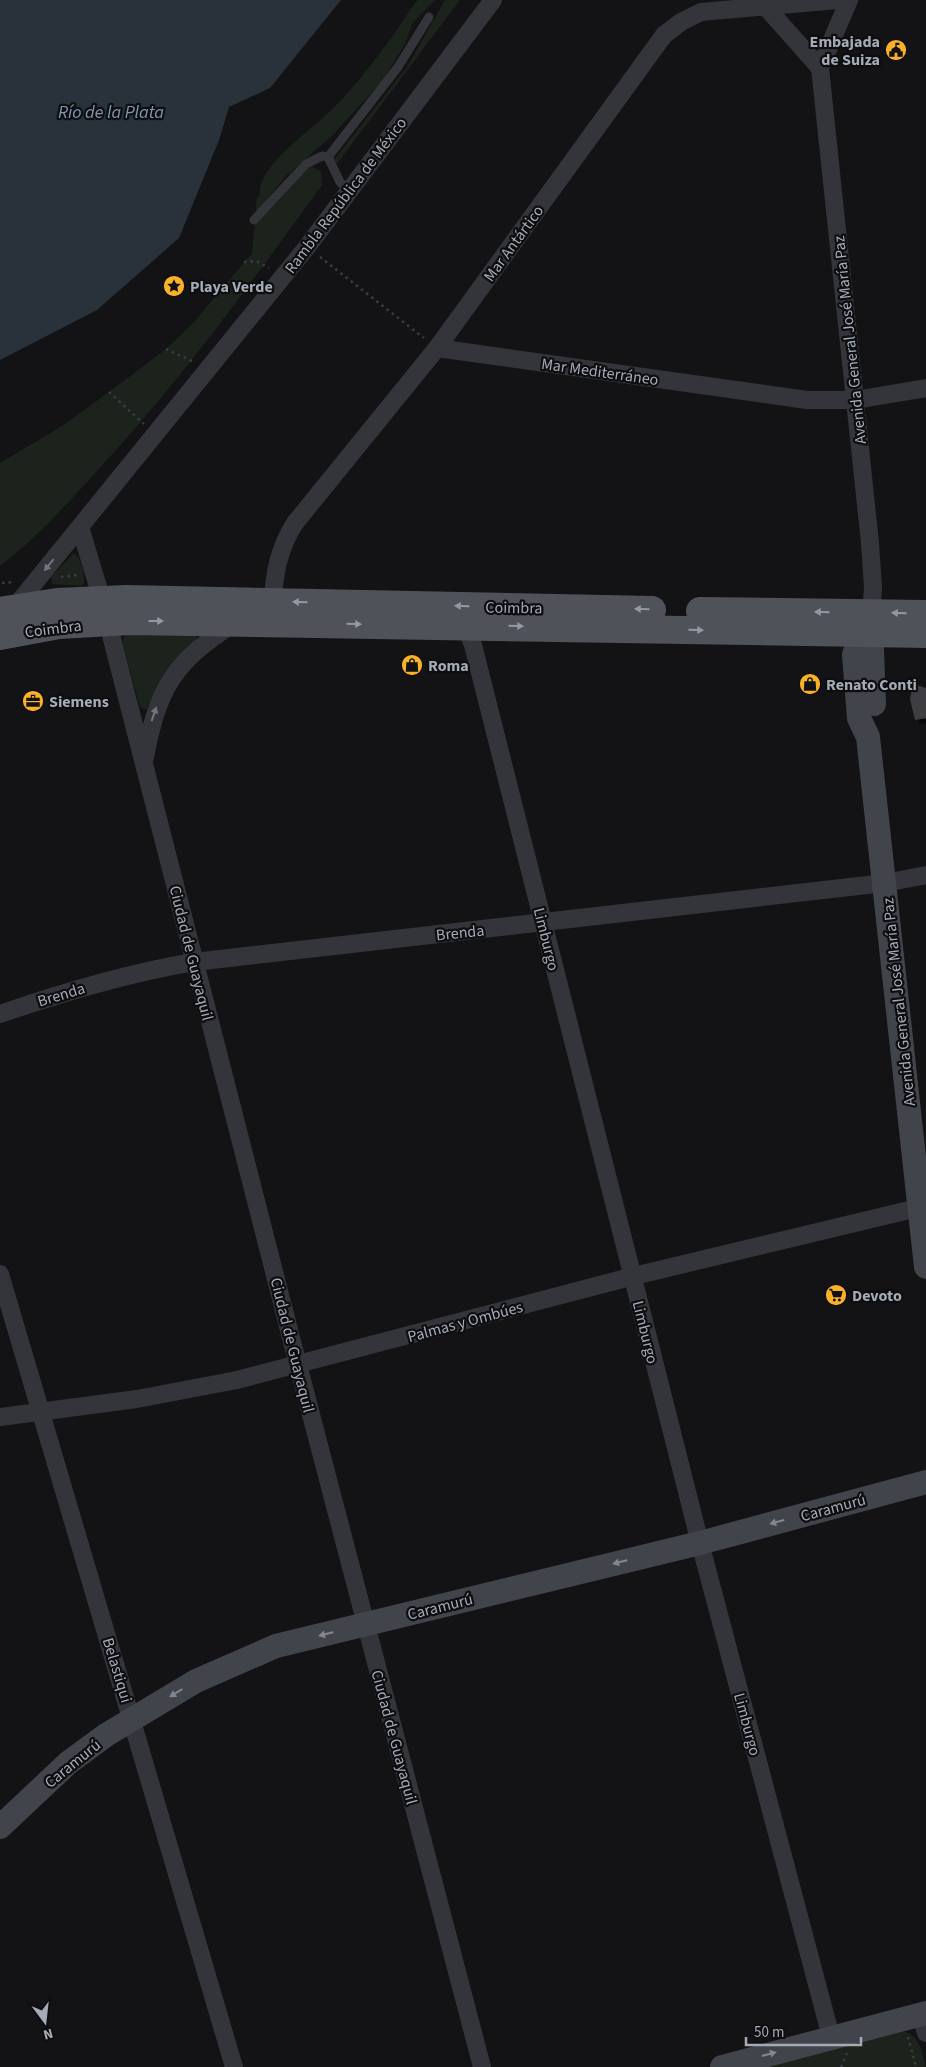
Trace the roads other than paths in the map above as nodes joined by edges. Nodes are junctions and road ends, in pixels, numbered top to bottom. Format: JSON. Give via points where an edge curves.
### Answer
{"nodes":[{"id":1,"x":493,"y":0,"type":"edge"},
{"id":2,"x":837,"y":0,"type":"edge"},
{"id":3,"x":849,"y":0,"type":"edge"},
{"id":4,"x":765,"y":6,"type":"junction"},
{"id":5,"x":429,"y":17,"type":"dead end"},
{"id":6,"x":820,"y":68,"type":"junction"},
{"id":7,"x":328,"y":157,"type":"junction"},
{"id":8,"x":349,"y":191,"type":"junction"},
{"id":9,"x":254,"y":220,"type":"dead end"},
{"id":10,"x":437,"y":348,"type":"junction"},
{"id":11,"x":926,"y":388,"type":"edge"},
{"id":12,"x":855,"y":400,"type":"junction"},
{"id":13,"x":80,"y":527,"type":"junction"},
{"id":14,"x":273,"y":602,"type":"junction"},
{"id":15,"x":7,"y":610,"type":"edge"},
{"id":16,"x":105,"y":611,"type":"junction"},
{"id":17,"x":926,"y":614,"type":"edge"},
{"id":18,"x":236,"y":622,"type":"junction"},
{"id":19,"x":465,"y":625,"type":"junction"},
{"id":20,"x":868,"y":626,"type":"junction"},
{"id":21,"x":926,"y":634,"type":"edge"},
{"id":22,"x":0,"y":636,"type":"edge"},
{"id":23,"x":144,"y":762,"type":"junction"},
{"id":24,"x":926,"y":875,"type":"edge"},
{"id":25,"x":885,"y":883,"type":"junction"},
{"id":26,"x":543,"y":923,"type":"junction"},
{"id":27,"x":194,"y":962,"type":"junction"},
{"id":28,"x":0,"y":1014,"type":"edge"},
{"id":29,"x":923,"y":1206,"type":"edge"},
{"id":30,"x":926,"y":1267,"type":"edge"},
{"id":31,"x":0,"y":1274,"type":"edge"},
{"id":32,"x":634,"y":1276,"type":"junction"},
{"id":33,"x":298,"y":1365,"type":"junction"},
{"id":34,"x":40,"y":1413,"type":"junction"},
{"id":35,"x":0,"y":1417,"type":"edge"},
{"id":36,"x":926,"y":1482,"type":"edge"},
{"id":37,"x":700,"y":1543,"type":"junction"},
{"id":38,"x":365,"y":1624,"type":"junction"},
{"id":39,"x":133,"y":1720,"type":"junction"},
{"id":40,"x":0,"y":1827,"type":"edge"},
{"id":41,"x":924,"y":2020,"type":"edge"},
{"id":42,"x":840,"y":2045,"type":"junction"},
{"id":43,"x":234,"y":2067,"type":"edge"},
{"id":44,"x":482,"y":2067,"type":"edge"},
{"id":45,"x":722,"y":2067,"type":"edge"}],
"edges":[{"from":1,"to":8,"type":"street","name":"Rambla República de México"},
{"from":2,"to":4,"type":"street","name":"Mar Antártico"},
{"from":3,"to":6,"type":"street","name":"Avenida General José María Paz"},
{"from":4,"to":6,"type":"street"},
{"from":4,"to":10,"type":"street","name":"Mar Antártico","via":[[701,12],[664,35]]},
{"from":5,"to":7,"type":"lane","via":[[398,66]]},
{"from":6,"to":12,"type":"street","name":"Avenida General José María Paz"},
{"from":7,"to":8,"type":"lane","via":[[340,182]]},
{"from":7,"to":9,"type":"lane","via":[[322,156],[306,164]]},
{"from":8,"to":13,"type":"street","name":"Rambla República de México"},
{"from":10,"to":12,"type":"street","name":"Mar Mediterráneo","via":[[807,400]]},
{"from":10,"to":14,"type":"street","name":"Mar Antártico","via":[[295,523],[279,557]]},
{"from":11,"to":12,"type":"street","name":"Mar Mediterráneo"},
{"from":12,"to":20,"type":"street","name":"Avenida General José María Paz","via":[[873,588]]},
{"from":13,"to":15,"type":"street","name":"Rambla República de México","one_way":true},
{"from":13,"to":16,"type":"street"},
{"from":14,"to":16,"type":"main road","name":"Coimbra"},
{"from":20,"to":14,"type":"main road","name":"Coimbra","one_way":true},
{"from":15,"to":16,"type":"main road","name":"Coimbra","via":[[57,602]]},
{"from":16,"to":18,"type":"main road","name":"Coimbra","one_way":true},
{"from":16,"to":22,"type":"main road","name":"Coimbra","via":[[59,625]]},
{"from":16,"to":23,"type":"street","name":"Ciudad de Guayaquil"},
{"from":17,"to":20,"type":"main road","name":"Coimbra","one_way":true},
{"from":18,"to":19,"type":"main road","name":"Coimbra","one_way":true},
{"from":23,"to":18,"type":"street","one_way":true,"via":[[152,717],[168,684],[205,642]]},
{"from":19,"to":20,"type":"main road","name":"Coimbra","one_way":true},
{"from":19,"to":26,"type":"street","name":"Limburgo"},
{"from":20,"to":21,"type":"main road","name":"Coimbra"},
{"from":20,"to":25,"type":"main road","name":"Avenida General José María Paz","via":[[854,655],[859,718],[868,737]]},
{"from":23,"to":27,"type":"street","name":"Ciudad de Guayaquil"},
{"from":24,"to":25,"type":"street","name":"Brenda"},
{"from":25,"to":26,"type":"street","name":"Brenda"},
{"from":25,"to":29,"type":"main road","name":"Avenida General José María Paz"},
{"from":26,"to":27,"type":"street","name":"Brenda"},
{"from":26,"to":32,"type":"street","name":"Limburgo"},
{"from":27,"to":28,"type":"street","name":"Brenda","via":[[60,993]]},
{"from":27,"to":33,"type":"street","name":"Ciudad de Guayaquil"},
{"from":29,"to":30,"type":"main road","name":"Avenida General José María Paz"},
{"from":29,"to":32,"type":"street","name":"Palmas y Ombúes"},
{"from":31,"to":34,"type":"street","name":"Belastiqui"},
{"from":32,"to":33,"type":"street","name":"Palmas y Ombúes"},
{"from":32,"to":37,"type":"street","name":"Limburgo"},
{"from":33,"to":34,"type":"street","name":"Palmas y Ombúes","via":[[177,1393]]},
{"from":33,"to":38,"type":"street","name":"Ciudad de Guayaquil"},
{"from":34,"to":35,"type":"street","name":"Palmas y Ombúes"},
{"from":34,"to":39,"type":"street","name":"Belastiqui"},
{"from":36,"to":37,"type":"main road","name":"Caramurú","one_way":true},
{"from":37,"to":38,"type":"main road","name":"Caramurú","one_way":true},
{"from":37,"to":42,"type":"street","name":"Limburgo"},
{"from":38,"to":39,"type":"main road","name":"Caramurú","one_way":true,"via":[[276,1646],[242,1660],[196,1681]]},
{"from":38,"to":44,"type":"street","name":"Ciudad de Guayaquil"},
{"from":39,"to":40,"type":"main road","name":"Caramurú","via":[[68,1764]]},
{"from":39,"to":43,"type":"street","name":"Belastiqui"},
{"from":41,"to":42,"type":"main road"},
{"from":45,"to":42,"type":"main road","one_way":true}]}
